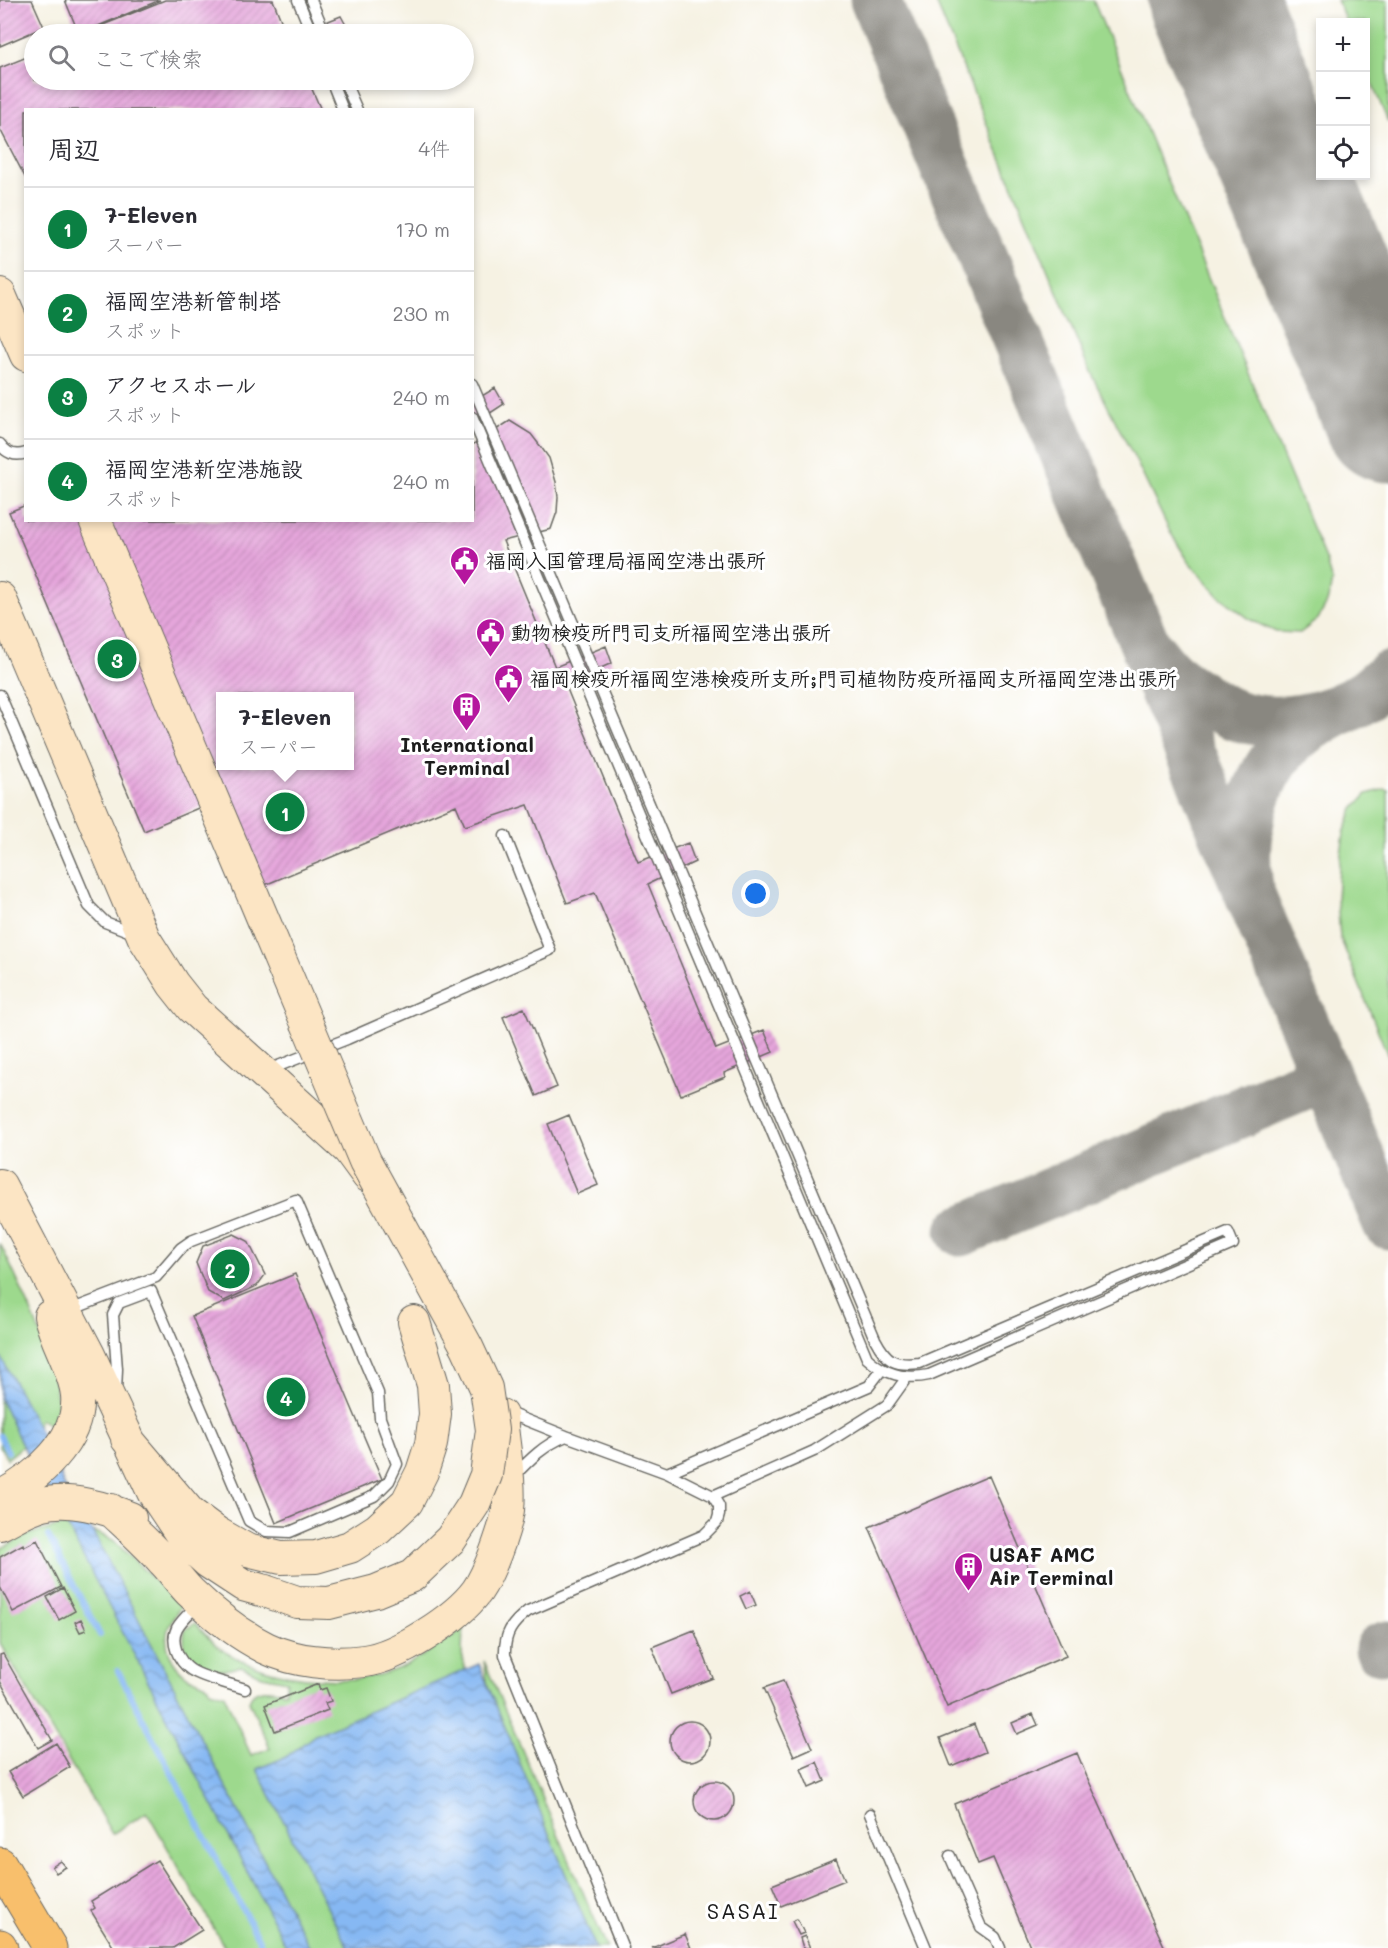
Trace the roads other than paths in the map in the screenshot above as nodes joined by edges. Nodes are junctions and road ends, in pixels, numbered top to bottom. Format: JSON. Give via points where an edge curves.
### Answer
{"nodes":[{"id":1,"x":298,"y":0,"type":"edge"},
{"id":2,"x":311,"y":0,"type":"edge"},
{"id":3,"x":308,"y":24,"type":"edge"},
{"id":4,"x":321,"y":24,"type":"edge"},
{"id":5,"x":335,"y":90,"type":"edge"},
{"id":6,"x":348,"y":90,"type":"edge"},
{"id":7,"x":343,"y":108,"type":"edge"},
{"id":8,"x":356,"y":108,"type":"edge"},
{"id":9,"x":2,"y":291,"type":"edge"},
{"id":10,"x":24,"y":333,"type":"edge"},
{"id":11,"x":24,"y":350,"type":"edge"},
{"id":12,"x":474,"y":389,"type":"edge"},
{"id":13,"x":474,"y":422,"type":"edge"},
{"id":14,"x":0,"y":444,"type":"edge"},
{"id":15,"x":24,"y":453,"type":"edge"},
{"id":16,"x":96,"y":522,"type":"edge"},
{"id":17,"x":0,"y":598,"type":"edge"},
{"id":18,"x":0,"y":695,"type":"edge"},
{"id":19,"x":505,"y":836,"type":"dead end"},
{"id":20,"x":144,"y":938,"type":"junction"},
{"id":21,"x":262,"y":1073,"type":"junction"},
{"id":22,"x":0,"y":1185,"type":"edge"},
{"id":23,"x":34,"y":1251,"type":"junction"},
{"id":24,"x":65,"y":1311,"type":"junction"},
{"id":25,"x":414,"y":1322,"type":"dead end"},
{"id":26,"x":882,"y":1369,"type":"junction"},
{"id":27,"x":907,"y":1377,"type":"junction"},
{"id":28,"x":500,"y":1410,"type":"junction"},
{"id":29,"x":121,"y":1426,"type":"junction"},
{"id":30,"x":566,"y":1436,"type":"junction"},
{"id":31,"x":667,"y":1473,"type":"junction"},
{"id":32,"x":508,"y":1483,"type":"junction"},
{"id":33,"x":713,"y":1496,"type":"junction"},
{"id":34,"x":0,"y":1497,"type":"edge"},
{"id":35,"x":111,"y":1510,"type":"junction"},
{"id":36,"x":0,"y":1524,"type":"edge"},
{"id":37,"x":187,"y":1543,"type":"junction"},
{"id":38,"x":200,"y":1601,"type":"junction"},
{"id":39,"x":244,"y":1689,"type":"dead end"},
{"id":40,"x":870,"y":1814,"type":"dead end"},
{"id":41,"x":950,"y":1856,"type":"dead end"},
{"id":42,"x":0,"y":1864,"type":"edge"},
{"id":43,"x":0,"y":1897,"type":"edge"},
{"id":44,"x":31,"y":1948,"type":"edge"},
{"id":45,"x":50,"y":1948,"type":"edge"},
{"id":46,"x":623,"y":1948,"type":"edge"},
{"id":47,"x":926,"y":1948,"type":"edge"},
{"id":48,"x":1000,"y":1948,"type":"edge"}],
"edges":[{"from":1,"to":3,"type":"lane"},
{"from":2,"to":4,"type":"lane"},
{"from":5,"to":7,"type":"lane"},
{"from":6,"to":8,"type":"lane"},
{"from":9,"to":10,"type":"lane"},
{"from":9,"to":11,"type":"street"},
{"from":12,"to":27,"type":"lane","via":[[875,1339],[886,1357],[906,1365],[920,1363],[1228,1232],[1233,1244],[930,1375]]},
{"from":13,"to":26,"type":"lane","via":[[867,1358]]},
{"from":14,"to":15,"type":"lane","via":[[8,453]]},
{"from":16,"to":37,"type":"street","bridge":true,"via":[[365,1161],[486,1388],[492,1430],[486,1474],[474,1504],[451,1539],[412,1576],[376,1591],[329,1603],[297,1602],[243,1585],[207,1562]]},
{"from":17,"to":20,"type":"street"},
{"from":18,"to":20,"type":"lane","via":[[89,906],[105,922]]},
{"from":19,"to":21,"type":"lane","via":[[550,950]]},
{"from":20,"to":21,"type":"street","via":[[192,1008]]},
{"from":21,"to":28,"type":"street","via":[[362,1166],[472,1350]]},
{"from":22,"to":23,"type":"street"},
{"from":23,"to":24,"type":"street"},
{"from":23,"to":34,"type":"street","via":[[52,1327],[77,1396],[74,1419],[56,1454],[22,1485]]},
{"from":24,"to":29,"type":"street"},
{"from":24,"to":29,"type":"lane","via":[[156,1276],[192,1241],[296,1200],[378,1393],[380,1418],[397,1464],[389,1481],[374,1496],[290,1532],[266,1531],[249,1521],[151,1291],[119,1303],[113,1315]]},
{"from":25,"to":29,"type":"street","via":[[433,1385],[431,1443],[407,1502],[378,1529],[350,1547],[316,1557],[281,1558],[248,1550],[190,1513]]},
{"from":26,"to":27,"type":"lane"},
{"from":26,"to":31,"type":"lane","via":[[869,1386]]},
{"from":27,"to":33,"type":"lane","via":[[887,1405],[814,1451]]},
{"from":28,"to":30,"type":"lane"},
{"from":28,"to":32,"type":"street"},
{"from":29,"to":37,"type":"street","via":[[153,1492]]},
{"from":30,"to":31,"type":"lane"},
{"from":30,"to":32,"type":"lane","via":[[541,1449]]},
{"from":31,"to":33,"type":"lane"},
{"from":32,"to":38,"type":"street","via":[[508,1511],[499,1544],[477,1590],[444,1623],[397,1651],[365,1661],[290,1658],[236,1629]]},
{"from":33,"to":46,"type":"lane","via":[[719,1515],[704,1535],[528,1611],[513,1622],[506,1638],[505,1655]]},
{"from":35,"to":36,"type":"street","via":[[80,1503],[44,1503]]},
{"from":35,"to":37,"type":"street"},
{"from":35,"to":38,"type":"street"},
{"from":38,"to":39,"type":"lane","via":[[177,1628],[177,1652],[192,1670]]},
{"from":40,"to":47,"type":"lane"},
{"from":41,"to":48,"type":"lane","via":[[981,1927],[995,1937]]},
{"from":42,"to":45,"type":"highway"},
{"from":43,"to":44,"type":"highway"}]}
